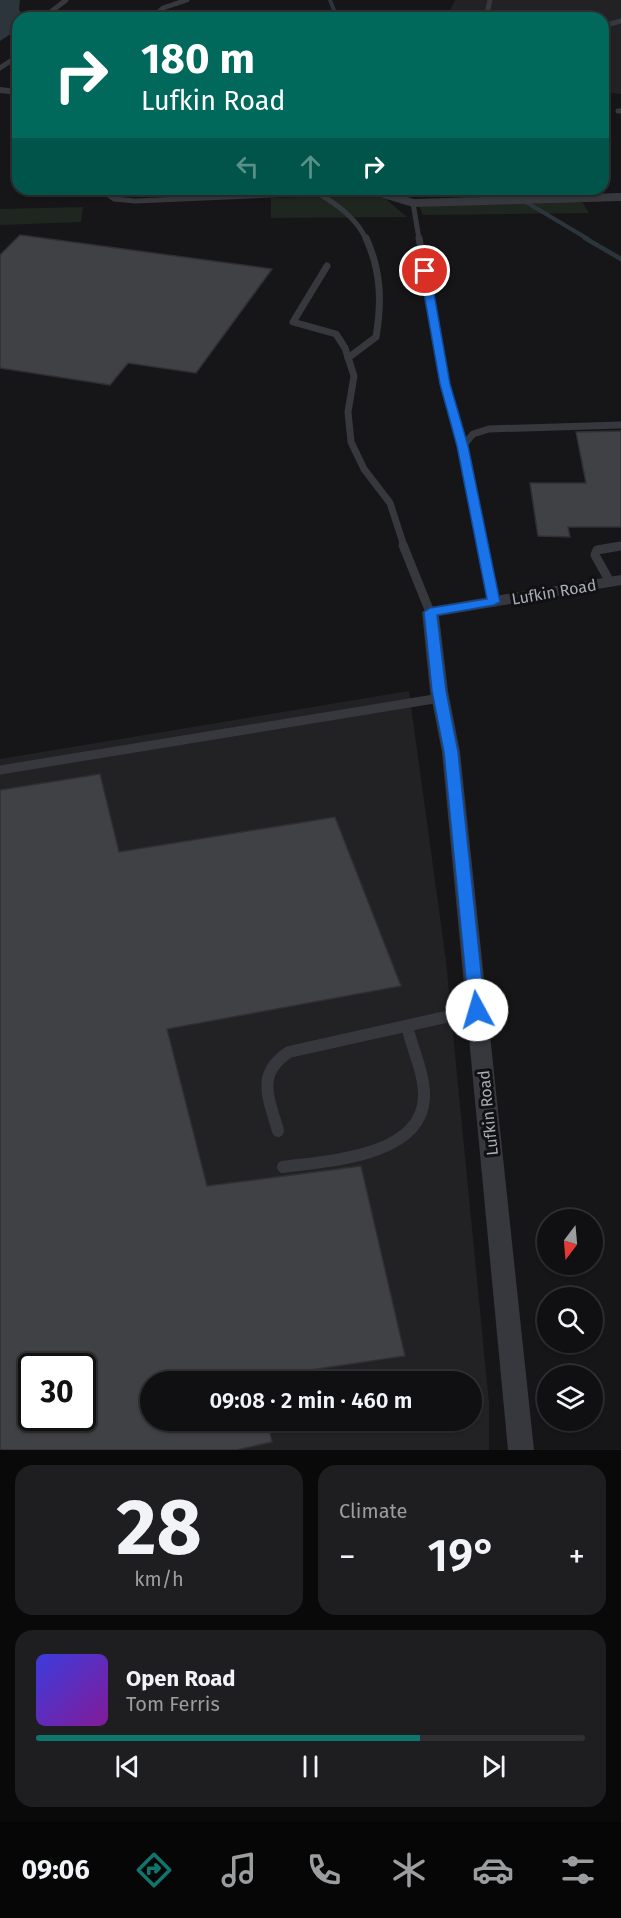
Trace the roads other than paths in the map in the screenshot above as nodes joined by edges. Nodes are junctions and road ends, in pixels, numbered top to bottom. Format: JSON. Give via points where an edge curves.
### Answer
{"nodes":[{"id":1,"x":66,"y":0,"type":"edge"},
{"id":2,"x":187,"y":0,"type":"edge"},
{"id":3,"x":51,"y":12,"type":"edge"},
{"id":4,"x":159,"y":12,"type":"edge"},
{"id":5,"x":108,"y":195,"type":"edge"},
{"id":6,"x":244,"y":195,"type":"edge"},
{"id":7,"x":324,"y":195,"type":"edge"},
{"id":8,"x":387,"y":195,"type":"edge"},
{"id":9,"x":621,"y":197,"type":"edge"},
{"id":10,"x":413,"y":203,"type":"junction"},
{"id":11,"x":327,"y":266,"type":"dead end"},
{"id":12,"x":348,"y":358,"type":"junction"},
{"id":13,"x":621,"y":425,"type":"edge"},
{"id":14,"x":463,"y":446,"type":"junction"},
{"id":15,"x":621,"y":546,"type":"edge"},
{"id":16,"x":615,"y":581,"type":"edge"},
{"id":17,"x":494,"y":602,"type":"junction"},
{"id":18,"x":430,"y":612,"type":"junction"},
{"id":19,"x":440,"y":698,"type":"junction"},
{"id":20,"x":0,"y":770,"type":"edge"},
{"id":21,"x":477,"y":1010,"type":"junction"},
{"id":22,"x":407,"y":1026,"type":"junction"},
{"id":23,"x":278,"y":1131,"type":"dead end"},
{"id":24,"x":283,"y":1167,"type":"dead end"},
{"id":25,"x":521,"y":1450,"type":"edge"}],
"edges":[{"from":1,"to":3,"type":"lane"},
{"from":2,"to":4,"type":"lane"},
{"from":5,"to":6,"type":"lane","via":[[135,201]]},
{"from":7,"to":12,"type":"lane","via":[[347,215],[375,253],[378,267],[381,315],[376,337]]},
{"from":8,"to":10,"type":"street"},
{"from":9,"to":10,"type":"street"},
{"from":10,"to":14,"type":"lane","via":[[445,384]]},
{"from":11,"to":12,"type":"lane","via":[[293,322],[336,334]]},
{"from":12,"to":18,"type":"lane","via":[[354,375],[348,412],[351,442],[364,469],[390,503]]},
{"from":13,"to":14,"type":"lane","via":[[489,429],[473,434]]},
{"from":14,"to":17,"type":"lane"},
{"from":15,"to":16,"type":"lane","via":[[603,547],[595,555]]},
{"from":16,"to":17,"type":"street","name":"Lufkin Road"},
{"from":17,"to":18,"type":"street","name":"Lufkin Road"},
{"from":18,"to":19,"type":"street","name":"Lufkin Road"},
{"from":19,"to":20,"type":"lane"},
{"from":19,"to":21,"type":"street","name":"Lufkin Road","via":[[451,752]]},
{"from":21,"to":22,"type":"lane"},
{"from":21,"to":25,"type":"street","name":"Lufkin Road"},
{"from":22,"to":23,"type":"lane","via":[[289,1052],[278,1058],[265,1081]]},
{"from":22,"to":24,"type":"lane","via":[[424,1098],[416,1127],[384,1148]]}]}
